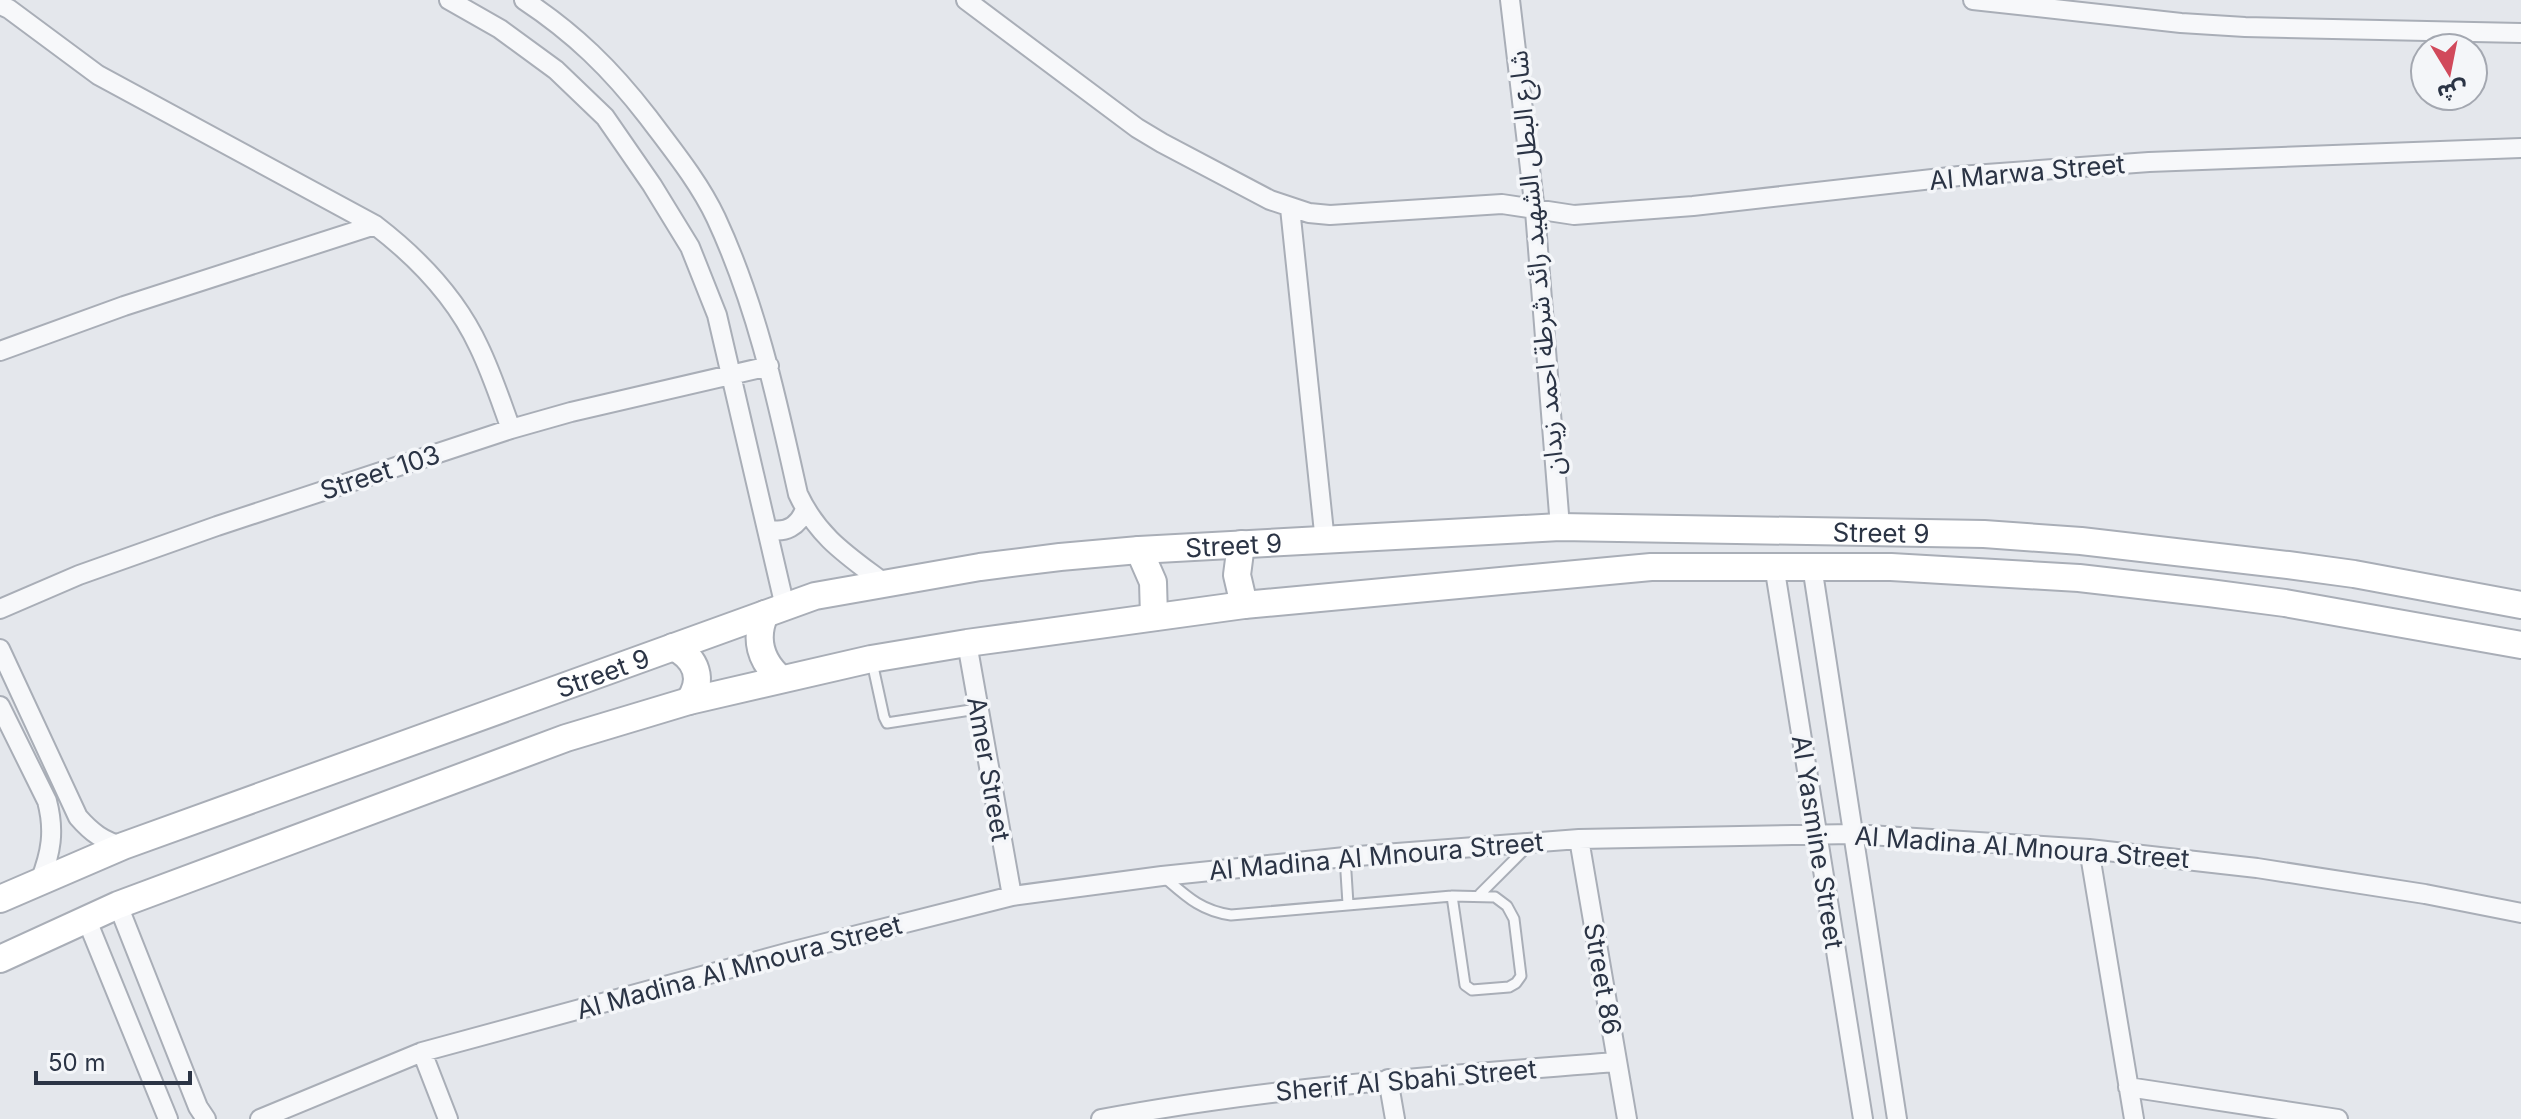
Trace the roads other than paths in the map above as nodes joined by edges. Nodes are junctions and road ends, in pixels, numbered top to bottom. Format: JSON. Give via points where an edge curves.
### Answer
{"nodes":[{"id":1,"x":449,"y":0,"type":"edge"},
{"id":2,"x":524,"y":0,"type":"edge"},
{"id":3,"x":966,"y":0,"type":"edge"},
{"id":4,"x":1510,"y":0,"type":"edge"},
{"id":5,"x":1973,"y":0,"type":"edge"},
{"id":6,"x":0,"y":5,"type":"edge"},
{"id":7,"x":2521,"y":33,"type":"edge"},
{"id":8,"x":2521,"y":148,"type":"edge"},
{"id":9,"x":1290,"y":208,"type":"junction"},
{"id":10,"x":1535,"y":211,"type":"junction"},
{"id":11,"x":375,"y":225,"type":"junction"},
{"id":12,"x":0,"y":351,"type":"edge"},
{"id":13,"x":769,"y":366,"type":"junction"},
{"id":14,"x":731,"y":375,"type":"junction"},
{"id":15,"x":511,"y":429,"type":"junction"},
{"id":16,"x":805,"y":509,"type":"junction"},
{"id":17,"x":1560,"y":527,"type":"junction"},
{"id":18,"x":767,"y":529,"type":"junction"},
{"id":19,"x":1325,"y":542,"type":"junction"},
{"id":20,"x":1241,"y":544,"type":"junction"},
{"id":21,"x":1139,"y":550,"type":"junction"},
{"id":22,"x":1774,"y":565,"type":"junction"},
{"id":23,"x":1812,"y":566,"type":"junction"},
{"id":24,"x":884,"y":583,"type":"junction"},
{"id":25,"x":1244,"y":605,"type":"junction"},
{"id":26,"x":2521,"y":605,"type":"edge"},
{"id":27,"x":0,"y":609,"type":"edge"},
{"id":28,"x":775,"y":610,"type":"junction"},
{"id":29,"x":1154,"y":617,"type":"junction"},
{"id":30,"x":967,"y":643,"type":"junction"},
{"id":31,"x":2521,"y":645,"type":"edge"},
{"id":32,"x":673,"y":647,"type":"junction"},
{"id":33,"x":0,"y":649,"type":"edge"},
{"id":34,"x":871,"y":659,"type":"junction"},
{"id":35,"x":781,"y":679,"type":"junction"},
{"id":36,"x":689,"y":701,"type":"junction"},
{"id":37,"x":0,"y":706,"type":"edge"},
{"id":38,"x":977,"y":709,"type":"junction"},
{"id":39,"x":1817,"y":833,"type":"junction"},
{"id":40,"x":1853,"y":834,"type":"junction"},
{"id":41,"x":1579,"y":839,"type":"junction"},
{"id":42,"x":1532,"y":843,"type":"junction"},
{"id":43,"x":123,"y":846,"type":"junction"},
{"id":44,"x":2089,"y":849,"type":"junction"},
{"id":45,"x":1345,"y":857,"type":"junction"},
{"id":46,"x":1162,"y":876,"type":"junction"},
{"id":47,"x":40,"y":881,"type":"junction"},
{"id":48,"x":1480,"y":894,"type":"junction"},
{"id":49,"x":1012,"y":896,"type":"junction"},
{"id":50,"x":1452,"y":896,"type":"junction"},
{"id":51,"x":0,"y":899,"type":"edge"},
{"id":52,"x":1348,"y":904,"type":"junction"},
{"id":53,"x":118,"y":905,"type":"junction"},
{"id":54,"x":2521,"y":913,"type":"edge"},
{"id":55,"x":86,"y":918,"type":"junction"},
{"id":56,"x":0,"y":959,"type":"edge"},
{"id":57,"x":422,"y":1052,"type":"junction"},
{"id":58,"x":1617,"y":1062,"type":"junction"},
{"id":59,"x":1388,"y":1079,"type":"junction"},
{"id":60,"x":2128,"y":1087,"type":"junction"},
{"id":61,"x":168,"y":1119,"type":"edge"},
{"id":62,"x":206,"y":1119,"type":"edge"},
{"id":63,"x":260,"y":1119,"type":"edge"},
{"id":64,"x":448,"y":1119,"type":"edge"},
{"id":65,"x":1101,"y":1119,"type":"edge"},
{"id":66,"x":1395,"y":1119,"type":"edge"},
{"id":67,"x":1627,"y":1119,"type":"edge"},
{"id":68,"x":1863,"y":1119,"type":"edge"},
{"id":69,"x":1897,"y":1119,"type":"edge"},
{"id":70,"x":2134,"y":1119,"type":"edge"},
{"id":71,"x":2338,"y":1119,"type":"edge"}],
"edges":[{"from":1,"to":14,"type":"street","via":[[556,70],[605,117],[690,247],[717,315]]},
{"from":2,"to":13,"type":"street","via":[[580,40],[676,154],[715,217]]},
{"from":3,"to":9,"type":"street","name":"Al Marwa Street","via":[[1137,128]]},
{"from":4,"to":10,"type":"street","name":"شارع البطل الشهيد رائد شرطة احمد زيدان"},
{"from":5,"to":7,"type":"street","via":[[2245,27]]},
{"from":6,"to":11,"type":"street","via":[[98,75]]},
{"from":8,"to":10,"type":"street","name":"Al Marwa Street","via":[[2149,162],[1959,176],[1693,206],[1574,215]]},
{"from":9,"to":10,"type":"street","name":"Al Marwa Street","via":[[1330,215],[1502,204]]},
{"from":9,"to":19,"type":"street"},
{"from":10,"to":17,"type":"street","name":"شارع البطل الشهيد رائد شرطة احمد زيدان"},
{"from":11,"to":12,"type":"street"},
{"from":11,"to":15,"type":"street","via":[[407,249],[444,290],[479,346]]},
{"from":13,"to":14,"type":"street","name":"Street 103"},
{"from":13,"to":16,"type":"street"},
{"from":14,"to":15,"type":"street","name":"Street 103"},
{"from":14,"to":18,"type":"street"},
{"from":15,"to":27,"type":"street","name":"Street 103","via":[[217,526]]},
{"from":16,"to":18,"type":"street","via":[[794,526]]},
{"from":16,"to":24,"type":"street","via":[[836,547]]},
{"from":17,"to":19,"type":"main road","name":"Street 9"},
{"from":17,"to":26,"type":"main road","name":"Street 9","via":[[1984,534],[2081,541],[2327,570]]},
{"from":18,"to":28,"type":"street"},
{"from":19,"to":20,"type":"main road","name":"Street 9"},
{"from":20,"to":21,"type":"main road","name":"Street 9"},
{"from":20,"to":25,"type":"main road","via":[[1237,575]]},
{"from":21,"to":24,"type":"main road","name":"Street 9"},
{"from":21,"to":29,"type":"main road","via":[[1153,582]]},
{"from":22,"to":23,"type":"main road","name":"Street 9"},
{"from":22,"to":25,"type":"main road","name":"Street 9","via":[[1651,567]]},
{"from":22,"to":39,"type":"street","name":"Al Yasmine Street"},
{"from":23,"to":31,"type":"main road","name":"Street 9","via":[[2079,578],[2285,603]]},
{"from":23,"to":40,"type":"street","name":"Al Yasmine Street"},
{"from":24,"to":28,"type":"main road","name":"Street 9"},
{"from":25,"to":29,"type":"main road","name":"Street 9"},
{"from":28,"to":32,"type":"main road","name":"Street 9"},
{"from":28,"to":35,"type":"main road","via":[[759,634],[761,655]]},
{"from":29,"to":30,"type":"main road","name":"Street 9"},
{"from":30,"to":34,"type":"main road","name":"Street 9"},
{"from":30,"to":38,"type":"street","name":"Amer Street"},
{"from":32,"to":36,"type":"main road","via":[[690,657],[698,674]]},
{"from":32,"to":43,"type":"main road","name":"Street 9"},
{"from":33,"to":43,"type":"street","via":[[78,817],[97,835]]},
{"from":34,"to":35,"type":"main road","name":"Street 9"},
{"from":34,"to":38,"type":"lane","via":[[887,723]]},
{"from":35,"to":36,"type":"main road","name":"Street 9"},
{"from":36,"to":53,"type":"main road","name":"Street 9","via":[[566,738]]},
{"from":37,"to":47,"type":"street","via":[[51,817],[51,849]]},
{"from":38,"to":49,"type":"street","name":"Amer Street"},
{"from":39,"to":40,"type":"street","name":"Al Madina Al Mnoura Street"},
{"from":39,"to":41,"type":"street","name":"Al Madina Al Mnoura Street"},
{"from":39,"to":68,"type":"street","name":"Al Yasmine Street"},
{"from":40,"to":44,"type":"street","name":"Al Madina Al Mnoura Street"},
{"from":40,"to":69,"type":"street","name":"Al Yasmine Street"},
{"from":41,"to":42,"type":"street","name":"Al Madina Al Mnoura Street"},
{"from":41,"to":58,"type":"street","name":"Street 86"},
{"from":42,"to":45,"type":"street","name":"Al Madina Al Mnoura Street"},
{"from":42,"to":48,"type":"lane"},
{"from":43,"to":47,"type":"main road","name":"Street 9"},
{"from":44,"to":54,"type":"street","name":"Al Madina Al Mnoura Street","via":[[2257,868]]},
{"from":44,"to":60,"type":"street"},
{"from":45,"to":46,"type":"street","name":"Al Madina Al Mnoura Street"},
{"from":45,"to":52,"type":"lane"},
{"from":46,"to":49,"type":"street","name":"Al Madina Al Mnoura Street"},
{"from":46,"to":52,"type":"lane","via":[[1195,905],[1231,915]]},
{"from":47,"to":51,"type":"main road","name":"Street 9"},
{"from":48,"to":50,"type":"lane"},
{"from":48,"to":50,"type":"lane","via":[[1495,897],[1514,919],[1521,976],[1509,987],[1472,990],[1465,985]]},
{"from":49,"to":57,"type":"street","name":"Al Madina Al Mnoura Street"},
{"from":50,"to":52,"type":"lane"},
{"from":53,"to":55,"type":"main road","name":"Street 9"},
{"from":53,"to":62,"type":"street"},
{"from":55,"to":56,"type":"main road","name":"Street 9"},
{"from":55,"to":61,"type":"street"},
{"from":57,"to":63,"type":"street","name":"Al Madina Al Mnoura Street"},
{"from":57,"to":64,"type":"street"},
{"from":58,"to":59,"type":"street","name":"Sherif Al Sbahi Street"},
{"from":58,"to":67,"type":"street","name":"Street 86"},
{"from":59,"to":65,"type":"street","name":"Sherif Al Sbahi Street"},
{"from":59,"to":66,"type":"street"},
{"from":60,"to":70,"type":"street"},
{"from":60,"to":71,"type":"street"}]}
